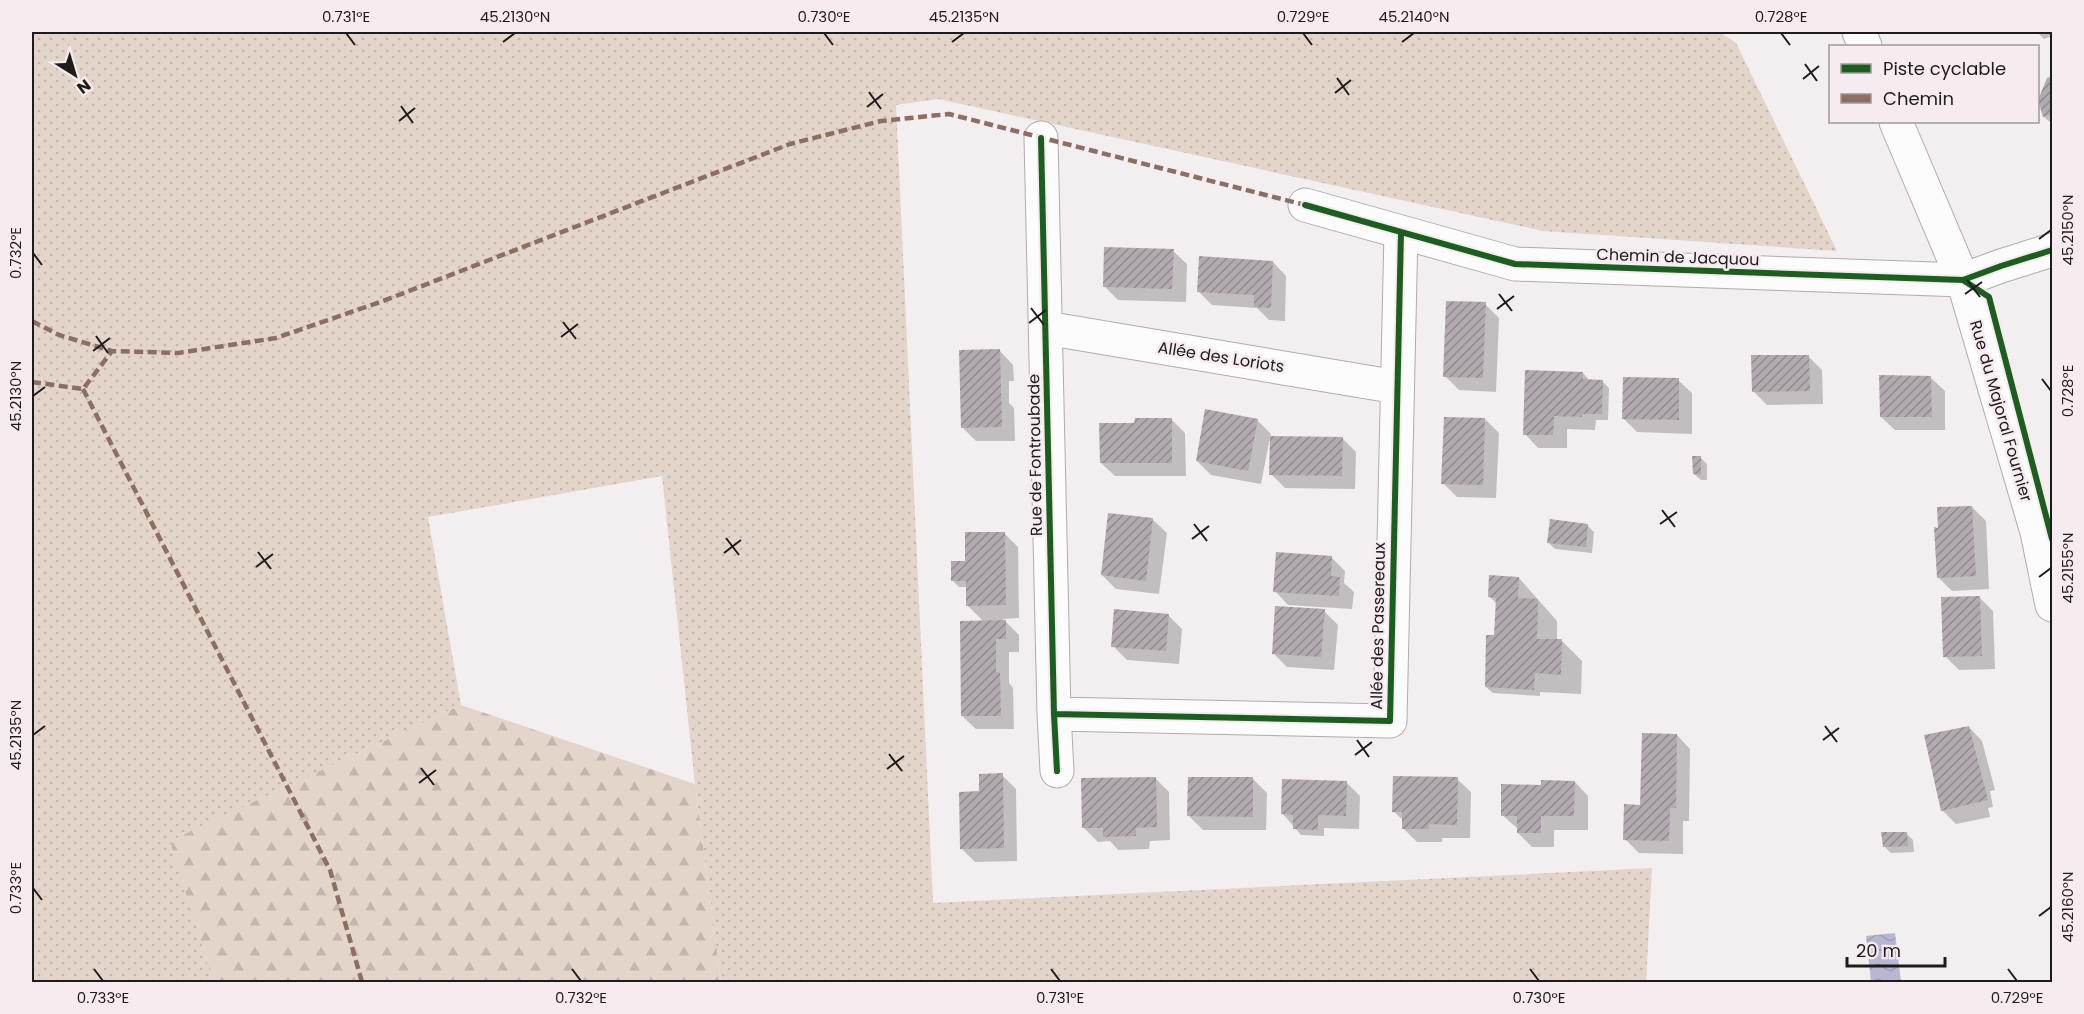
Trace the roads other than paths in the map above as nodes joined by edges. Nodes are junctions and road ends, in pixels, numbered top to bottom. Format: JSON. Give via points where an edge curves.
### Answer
{"nodes":[{"id":1,"x":1896,"y":123,"type":"edge"},
{"id":2,"x":1041,"y":138,"type":"dead end"},
{"id":3,"x":1305,"y":205,"type":"dead end"},
{"id":4,"x":1401,"y":232,"type":"junction"},
{"id":5,"x":2052,"y":250,"type":"edge"},
{"id":6,"x":1963,"y":280,"type":"junction"},
{"id":7,"x":1046,"y":328,"type":"junction"},
{"id":8,"x":1397,"y":387,"type":"junction"},
{"id":9,"x":2052,"y":605,"type":"edge"},
{"id":10,"x":1054,"y":714,"type":"junction"},
{"id":11,"x":1057,"y":771,"type":"dead end"}],
"edges":[{"from":1,"to":6,"type":"street","name":"Rue du Majoral Fournier"},
{"from":2,"to":7,"type":"street","name":"Rue de Fontroubade"},
{"from":3,"to":4,"type":"street","name":"Chemin de Jacquou"},
{"from":4,"to":6,"type":"street","name":"Chemin de Jacquou","via":[[1515,264]]},
{"from":4,"to":8,"type":"street","name":"Allée des Passereaux"},
{"from":5,"to":6,"type":"street","name":"Chemin de Jacquou"},
{"from":6,"to":9,"type":"street","name":"Rue du Majoral Fournier","via":[[2037,532]]},
{"from":7,"to":8,"type":"street","name":"Allée des Loriots"},
{"from":7,"to":10,"type":"street","name":"Rue de Fontroubade"},
{"from":8,"to":10,"type":"street","name":"Allée des Passereaux","via":[[1390,721]]},
{"from":10,"to":11,"type":"street","name":"Rue de Fontroubade"}]}
